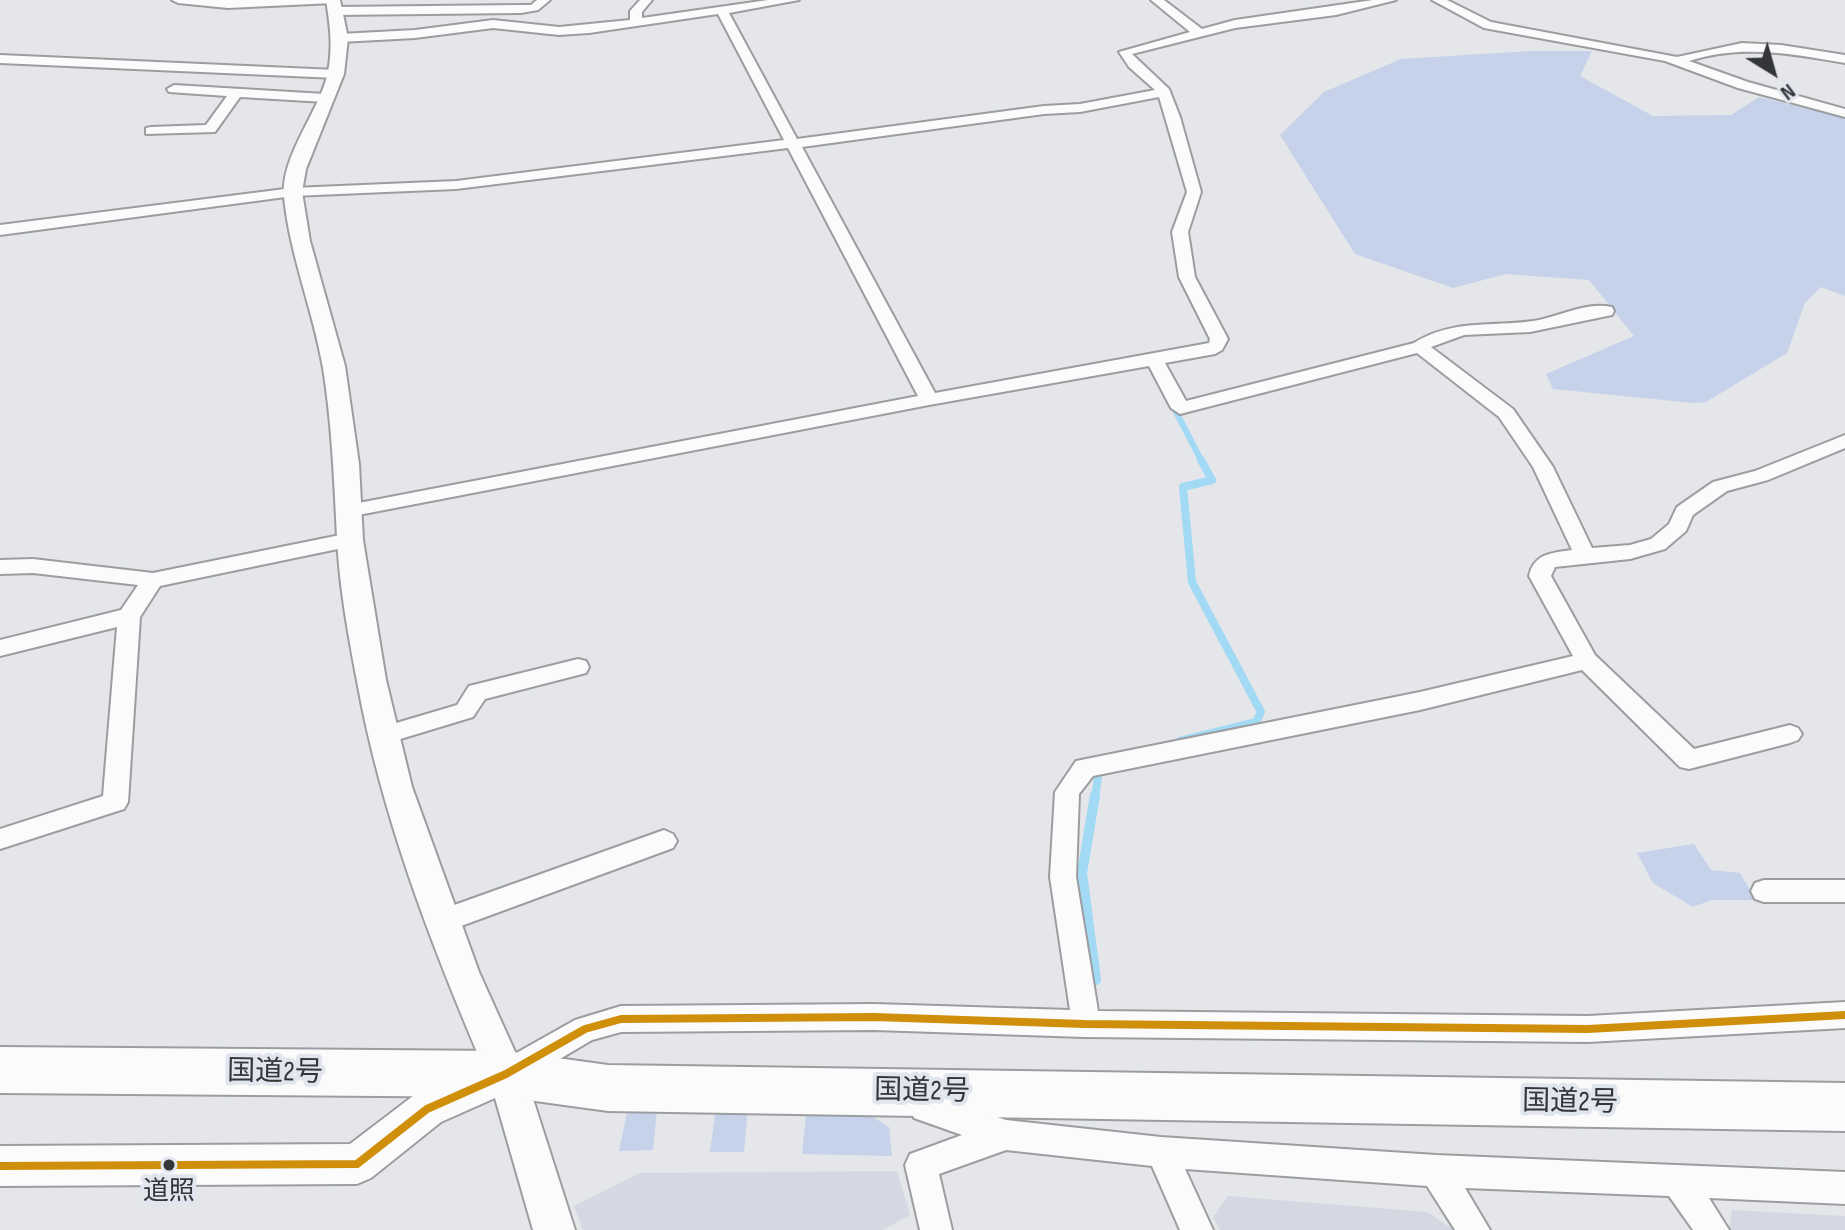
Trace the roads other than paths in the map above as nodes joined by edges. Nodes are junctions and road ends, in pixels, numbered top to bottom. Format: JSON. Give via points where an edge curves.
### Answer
{"nodes":[{"id":1,"x":178,"y":0,"type":"edge"},
{"id":2,"x":544,"y":0,"type":"edge"},
{"id":3,"x":646,"y":0,"type":"edge"},
{"id":4,"x":793,"y":0,"type":"edge"},
{"id":5,"x":1157,"y":0,"type":"edge"},
{"id":6,"x":1390,"y":0,"type":"edge"},
{"id":7,"x":1438,"y":0,"type":"edge"},
{"id":8,"x":334,"y":4,"type":"edge"},
{"id":9,"x":723,"y":12,"type":"junction"},
{"id":10,"x":636,"y":16,"type":"junction"},
{"id":11,"x":1198,"y":32,"type":"junction"},
{"id":12,"x":340,"y":38,"type":"junction"},
{"id":13,"x":0,"y":59,"type":"edge"},
{"id":14,"x":1845,"y":59,"type":"edge"},
{"id":15,"x":1678,"y":61,"type":"junction"},
{"id":16,"x":331,"y":86,"type":"junction"},
{"id":17,"x":174,"y":89,"type":"dead end"},
{"id":18,"x":1164,"y":92,"type":"junction"},
{"id":19,"x":236,"y":93,"type":"junction"},
{"id":20,"x":1845,"y":113,"type":"edge"},
{"id":21,"x":151,"y":131,"type":"dead end"},
{"id":22,"x":794,"y":142,"type":"junction"},
{"id":23,"x":293,"y":192,"type":"junction"},
{"id":24,"x":0,"y":230,"type":"edge"},
{"id":25,"x":1606,"y":311,"type":"dead end"},
{"id":26,"x":1420,"y":347,"type":"junction"},
{"id":27,"x":1154,"y":358,"type":"junction"},
{"id":28,"x":929,"y":399,"type":"junction"},
{"id":29,"x":1845,"y":441,"type":"edge"},
{"id":30,"x":348,"y":511,"type":"junction"},
{"id":31,"x":350,"y":540,"type":"junction"},
{"id":32,"x":1585,"y":555,"type":"junction"},
{"id":33,"x":0,"y":567,"type":"edge"},
{"id":34,"x":153,"y":580,"type":"junction"},
{"id":35,"x":129,"y":616,"type":"junction"},
{"id":36,"x":0,"y":648,"type":"edge"},
{"id":37,"x":1587,"y":661,"type":"junction"},
{"id":38,"x":578,"y":667,"type":"dead end"},
{"id":39,"x":1790,"y":734,"type":"dead end"},
{"id":40,"x":384,"y":735,"type":"junction"},
{"id":41,"x":0,"y":839,"type":"edge"},
{"id":42,"x":664,"y":841,"type":"dead end"},
{"id":43,"x":1764,"y":891,"type":"dead end"},
{"id":44,"x":1845,"y":891,"type":"edge"},
{"id":45,"x":442,"y":921,"type":"junction"},
{"id":46,"x":1845,"y":1015,"type":"edge"},
{"id":47,"x":1084,"y":1024,"type":"junction"},
{"id":48,"x":0,"y":1070,"type":"edge"},
{"id":49,"x":506,"y":1074,"type":"junction"},
{"id":50,"x":875,"y":1091,"type":"junction"},
{"id":51,"x":1845,"y":1107,"type":"edge"},
{"id":52,"x":1006,"y":1135,"type":"junction"},
{"id":53,"x":1161,"y":1152,"type":"junction"},
{"id":54,"x":0,"y":1166,"type":"edge"},
{"id":55,"x":1436,"y":1171,"type":"junction"},
{"id":56,"x":1676,"y":1180,"type":"junction"},
{"id":57,"x":1845,"y":1188,"type":"edge"},
{"id":58,"x":554,"y":1230,"type":"edge"},
{"id":59,"x":936,"y":1230,"type":"edge"},
{"id":60,"x":1197,"y":1230,"type":"edge"},
{"id":61,"x":1474,"y":1230,"type":"edge"},
{"id":62,"x":1713,"y":1230,"type":"edge"}],
"edges":[{"from":1,"to":8,"type":"street"},
{"from":2,"to":8,"type":"street","via":[[521,9]]},
{"from":3,"to":10,"type":"street"},
{"from":4,"to":9,"type":"street"},
{"from":5,"to":11,"type":"street"},
{"from":6,"to":11,"type":"street"},
{"from":7,"to":15,"type":"street","via":[[1488,25]]},
{"from":8,"to":12,"type":"street"},
{"from":9,"to":10,"type":"street"},
{"from":9,"to":22,"type":"street"},
{"from":10,"to":12,"type":"street","via":[[559,31],[493,24]]},
{"from":11,"to":18,"type":"street","via":[[1125,52],[1130,64]]},
{"from":12,"to":16,"type":"street"},
{"from":13,"to":16,"type":"street"},
{"from":14,"to":15,"type":"street","via":[[1742,44]]},
{"from":15,"to":20,"type":"street"},
{"from":16,"to":19,"type":"street"},
{"from":16,"to":23,"type":"street"},
{"from":17,"to":19,"type":"street"},
{"from":18,"to":22,"type":"street","via":[[1080,108]]},
{"from":18,"to":27,"type":"street","via":[[1194,192],[1180,232],[1187,277],[1219,339],[1209,350]]},
{"from":19,"to":21,"type":"street","via":[[210,129]]},
{"from":22,"to":23,"type":"street","via":[[456,185]]},
{"from":22,"to":28,"type":"street"},
{"from":23,"to":24,"type":"street"},
{"from":23,"to":30,"type":"street","via":[[300,241],[334,366]]},
{"from":25,"to":26,"type":"street","via":[[1565,316],[1545,325],[1450,332]]},
{"from":26,"to":27,"type":"street","via":[[1180,408]]},
{"from":26,"to":32,"type":"street","via":[[1506,413],[1543,467]]},
{"from":27,"to":28,"type":"street"},
{"from":28,"to":30,"type":"street"},
{"from":29,"to":32,"type":"street","via":[[1761,476],[1720,486],[1684,512],[1681,528],[1658,547]]},
{"from":30,"to":31,"type":"street"},
{"from":31,"to":34,"type":"street"},
{"from":31,"to":40,"type":"street"},
{"from":32,"to":37,"type":"street","via":[[1549,561],[1540,576]]},
{"from":33,"to":34,"type":"street"},
{"from":34,"to":35,"type":"street"},
{"from":35,"to":36,"type":"street"},
{"from":35,"to":41,"type":"street","via":[[115,802]]},
{"from":37,"to":39,"type":"street","via":[[1689,760]]},
{"from":37,"to":47,"type":"street","via":[[1420,701],[1085,768],[1067,792],[1063,877]]},
{"from":38,"to":40,"type":"street","via":[[477,692],[465,711]]},
{"from":40,"to":45,"type":"street","via":[[396,787]]},
{"from":42,"to":45,"type":"street"},
{"from":43,"to":44,"type":"street"},
{"from":45,"to":49,"type":"street"},
{"from":46,"to":47,"type":"street","via":[[1588,1029]]},
{"from":47,"to":49,"type":"street","via":[[874,1017],[621,1019],[585,1029]]},
{"from":48,"to":49,"type":"highway","name":"国道2号"},
{"from":49,"to":50,"type":"highway","name":"国道2号","via":[[608,1088]]},
{"from":49,"to":54,"type":"street","via":[[427,1109],[357,1164]]},
{"from":49,"to":58,"type":"street"},
{"from":50,"to":51,"type":"highway","name":"国道2号"},
{"from":50,"to":52,"type":"street"},
{"from":52,"to":53,"type":"street"},
{"from":52,"to":59,"type":"street","via":[[921,1165]]},
{"from":53,"to":55,"type":"street"},
{"from":53,"to":60,"type":"street"},
{"from":55,"to":56,"type":"street"},
{"from":55,"to":61,"type":"street"},
{"from":56,"to":57,"type":"street"},
{"from":56,"to":62,"type":"street"}]}
